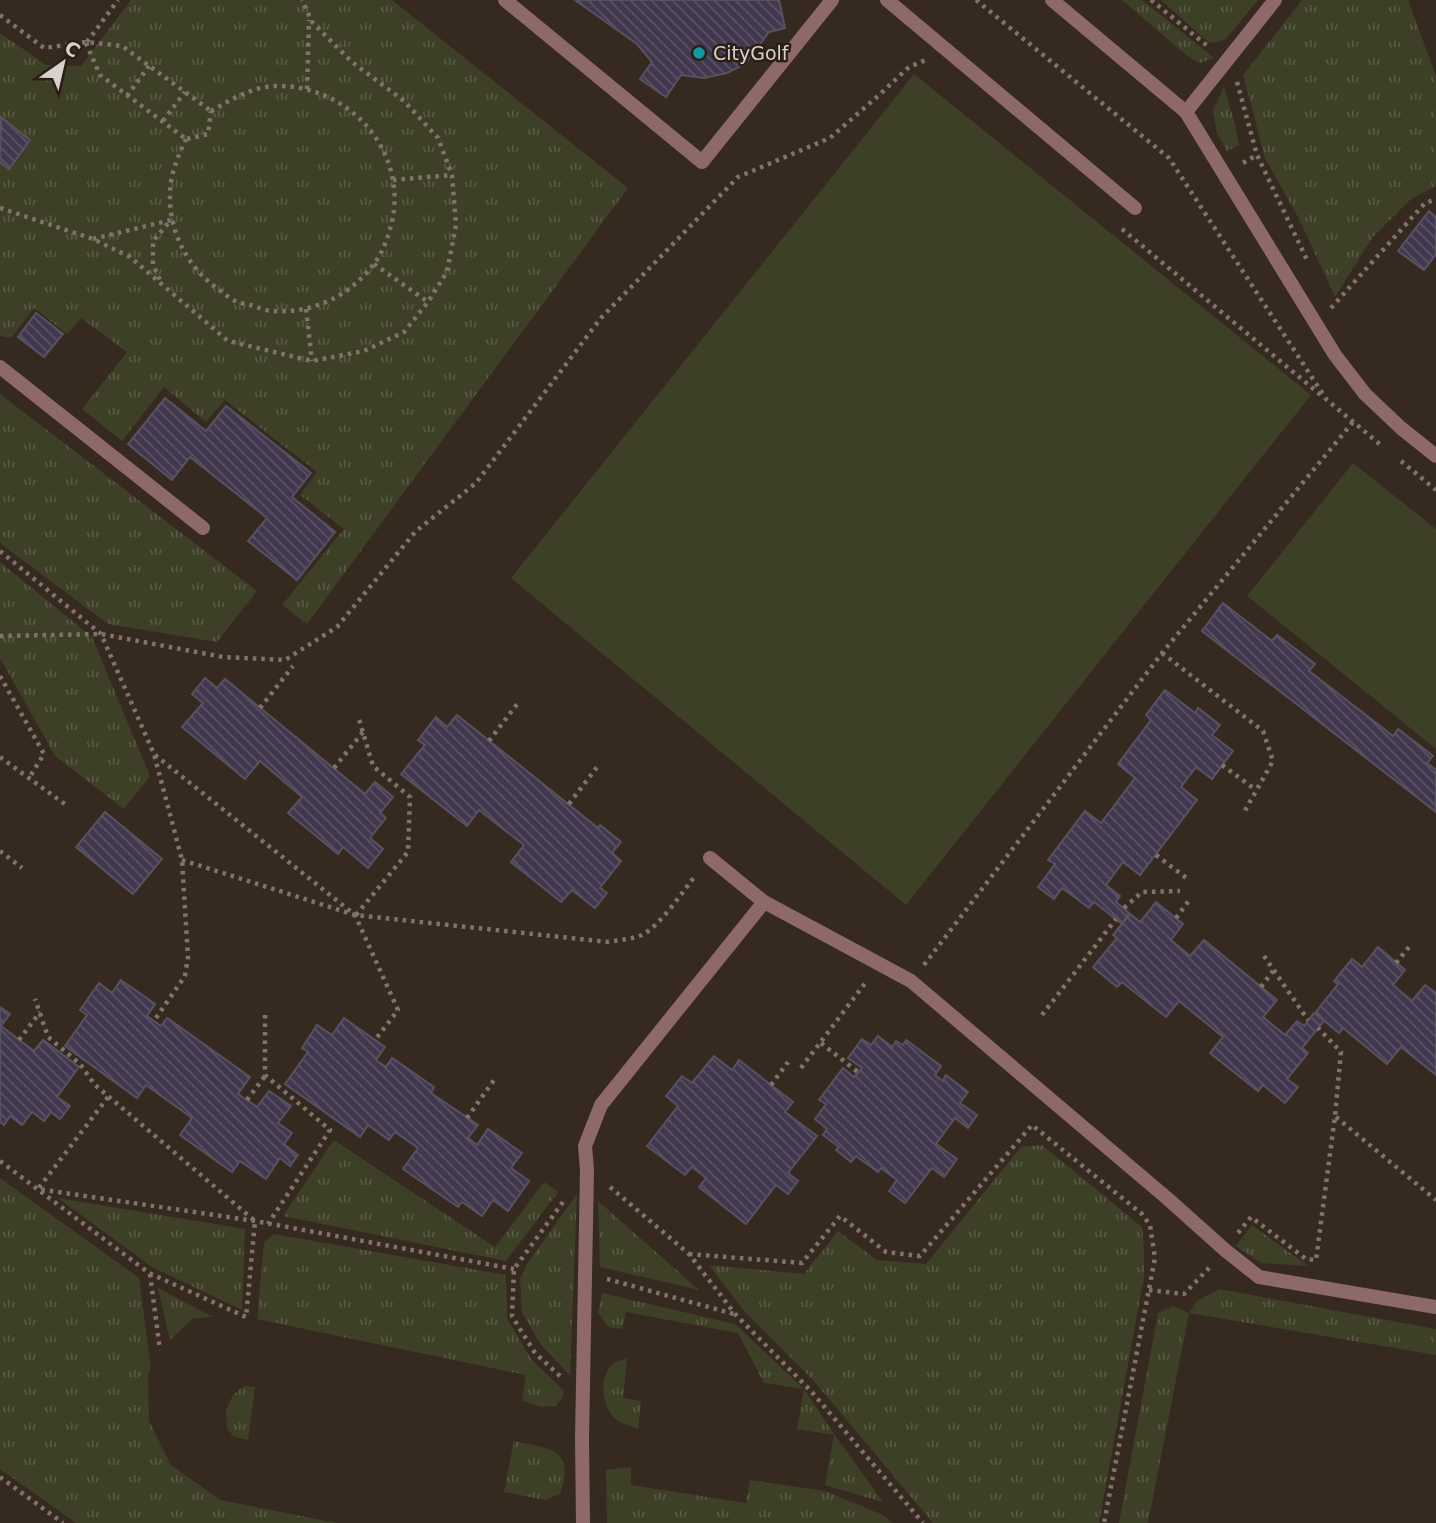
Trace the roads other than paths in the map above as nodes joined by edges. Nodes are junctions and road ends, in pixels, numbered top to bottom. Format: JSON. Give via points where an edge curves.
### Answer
{"nodes":[{"id":1,"x":505,"y":0,"type":"edge"},
{"id":2,"x":832,"y":0,"type":"edge"},
{"id":3,"x":887,"y":0,"type":"edge"},
{"id":4,"x":1052,"y":0,"type":"edge"},
{"id":5,"x":1275,"y":0,"type":"edge"},
{"id":6,"x":1186,"y":111,"type":"junction"},
{"id":7,"x":1135,"y":208,"type":"road end"},
{"id":8,"x":0,"y":367,"type":"edge"},
{"id":9,"x":1436,"y":456,"type":"edge"},
{"id":10,"x":202,"y":527,"type":"dead end"},
{"id":11,"x":710,"y":859,"type":"road end"},
{"id":12,"x":764,"y":902,"type":"junction"},
{"id":13,"x":1436,"y":1307,"type":"edge"},
{"id":14,"x":583,"y":1523,"type":"edge"}],
"edges":[{"from":1,"to":2,"type":"lane","via":[[702,162]]},
{"from":3,"to":7,"type":"lane"},
{"from":4,"to":6,"type":"lane"},
{"from":5,"to":6,"type":"lane"},
{"from":6,"to":9,"type":"lane","via":[[1335,355],[1365,394]]},
{"from":8,"to":10,"type":"lane"},
{"from":11,"to":12,"type":"lane"},
{"from":12,"to":13,"type":"lane","via":[[911,981],[1259,1277]]},
{"from":12,"to":14,"type":"lane","via":[[601,1105],[585,1146]]}]}
